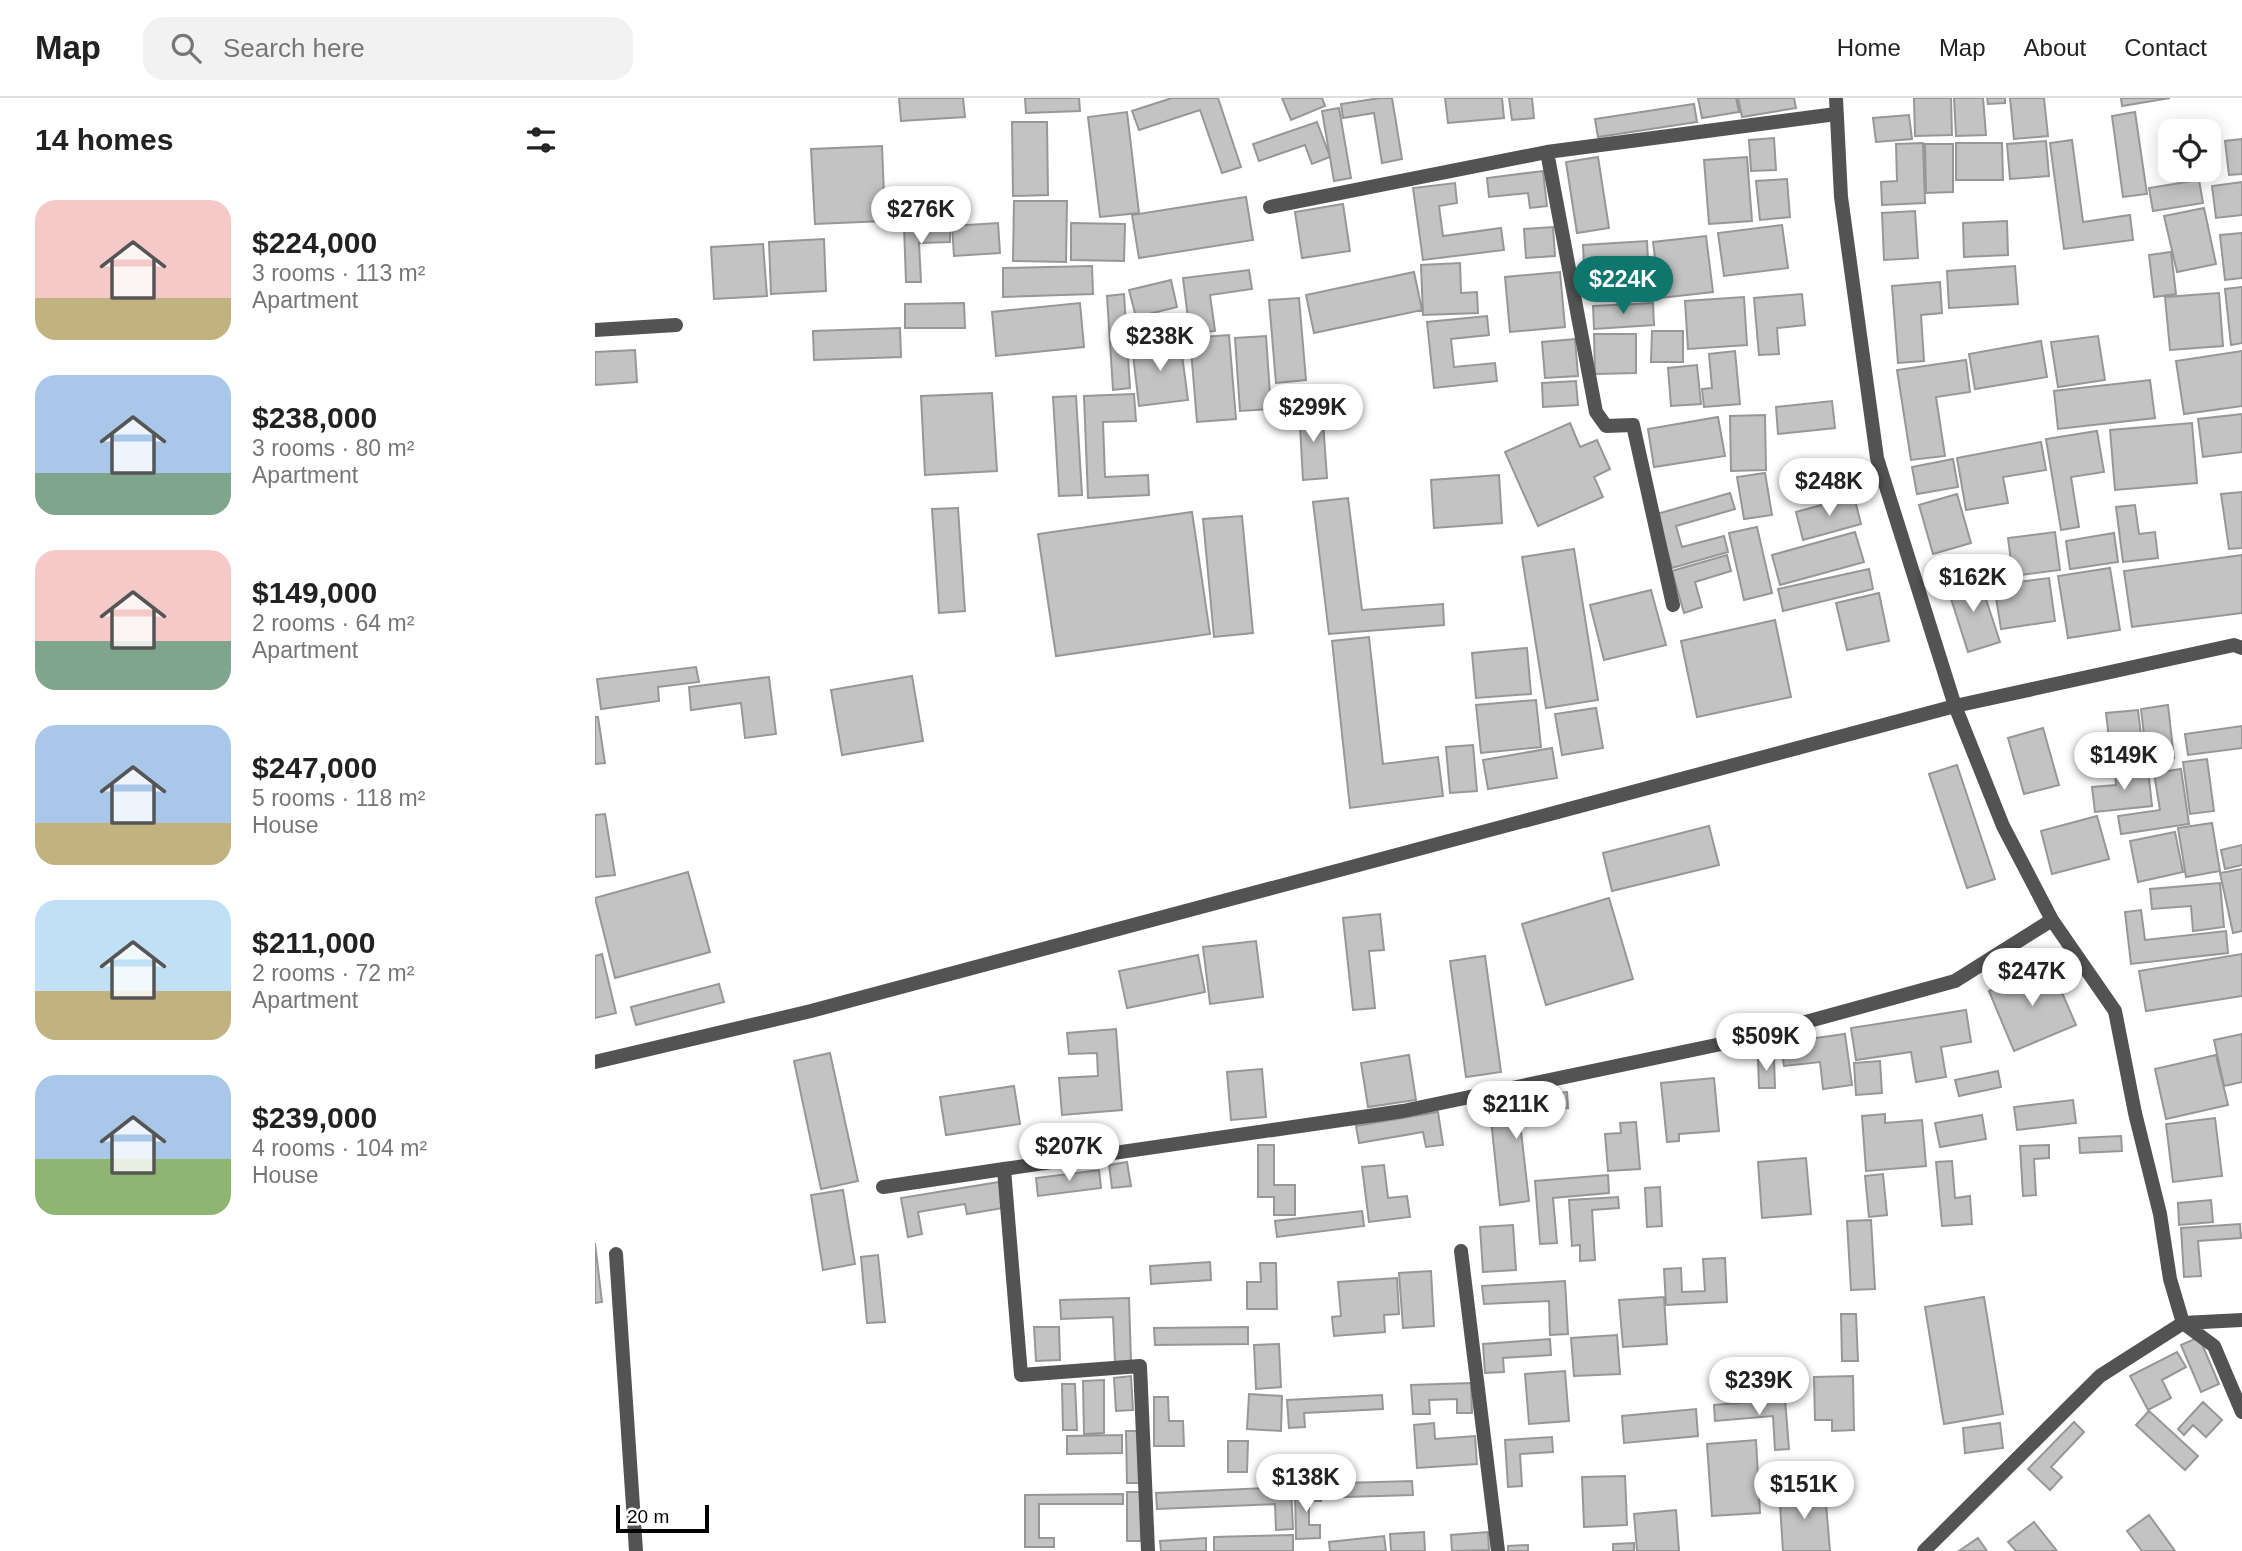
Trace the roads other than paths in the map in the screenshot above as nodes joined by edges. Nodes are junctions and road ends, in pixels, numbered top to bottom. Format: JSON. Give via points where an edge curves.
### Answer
{"nodes":[{"id":1,"x":1836,"y":98,"type":"edge"},
{"id":2,"x":1836,"y":114,"type":"junction"},
{"id":3,"x":1547,"y":152,"type":"junction"},
{"id":4,"x":1270,"y":207,"type":"dead end"},
{"id":5,"x":676,"y":325,"type":"dead end"},
{"id":6,"x":595,"y":330,"type":"edge"},
{"id":7,"x":1673,"y":605,"type":"dead end"},
{"id":8,"x":2242,"y":648,"type":"edge"},
{"id":9,"x":1955,"y":706,"type":"junction"},
{"id":10,"x":2052,"y":920,"type":"junction"},
{"id":11,"x":595,"y":1062,"type":"edge"},
{"id":12,"x":1004,"y":1169,"type":"junction"},
{"id":13,"x":883,"y":1187,"type":"dead end"},
{"id":14,"x":1461,"y":1251,"type":"dead end"},
{"id":15,"x":616,"y":1254,"type":"dead end"},
{"id":16,"x":2242,"y":1320,"type":"edge"},
{"id":17,"x":2183,"y":1322,"type":"junction"},
{"id":18,"x":2242,"y":1412,"type":"edge"},
{"id":19,"x":636,"y":1551,"type":"edge"},
{"id":20,"x":1149,"y":1551,"type":"edge"},
{"id":21,"x":1498,"y":1551,"type":"edge"},
{"id":22,"x":1924,"y":1551,"type":"edge"}],
"edges":[{"from":1,"to":2,"type":"street"},
{"from":2,"to":3,"type":"street"},
{"from":2,"to":9,"type":"street","via":[[1841,197],[1877,458]]},
{"from":3,"to":4,"type":"street"},
{"from":3,"to":7,"type":"street","via":[[1596,412],[1605,426],[1633,425]]},
{"from":5,"to":6,"type":"street"},
{"from":8,"to":9,"type":"street","via":[[2234,645]]},
{"from":9,"to":10,"type":"street","via":[[2003,826]]},
{"from":9,"to":11,"type":"street","via":[[811,1011]]},
{"from":10,"to":12,"type":"street","via":[[1955,981],[1740,1040],[1403,1111]]},
{"from":10,"to":17,"type":"street","via":[[2115,1011],[2161,1214],[2170,1279]]},
{"from":12,"to":13,"type":"street"},
{"from":12,"to":20,"type":"street","via":[[1021,1375],[1140,1366]]},
{"from":14,"to":21,"type":"street"},
{"from":15,"to":19,"type":"street"},
{"from":16,"to":17,"type":"street"},
{"from":17,"to":18,"type":"street","via":[[2214,1346]]},
{"from":17,"to":22,"type":"street","via":[[2100,1376]]}]}
